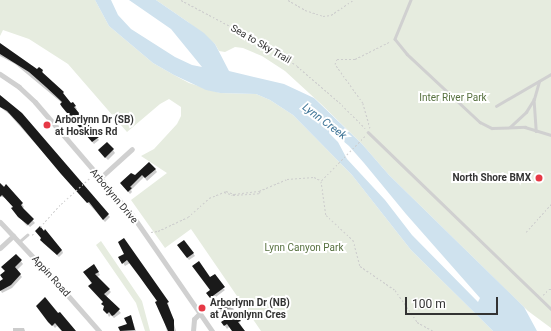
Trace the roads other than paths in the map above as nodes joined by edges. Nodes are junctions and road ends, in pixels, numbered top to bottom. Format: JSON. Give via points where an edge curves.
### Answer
{"nodes":[{"id":1,"x":411,"y":0,"type":"edge"},
{"id":2,"x":0,"y":74,"type":"edge"},
{"id":3,"x":551,"y":74,"type":"edge"},
{"id":4,"x":539,"y":82,"type":"junction"},
{"id":5,"x":534,"y":98,"type":"junction"},
{"id":6,"x":496,"y":106,"type":"dead end"},
{"id":7,"x":510,"y":128,"type":"junction"},
{"id":8,"x":536,"y":131,"type":"junction"},
{"id":9,"x":368,"y":132,"type":"road end"},
{"id":10,"x":551,"y":135,"type":"edge"},
{"id":11,"x":132,"y":149,"type":"dead end"},
{"id":12,"x":100,"y":178,"type":"junction"},
{"id":13,"x":0,"y":222,"type":"edge"},
{"id":14,"x":27,"y":235,"type":"dead end"},
{"id":15,"x":13,"y":236,"type":"junction"},
{"id":16,"x":19,"y":243,"type":"junction"},
{"id":17,"x":0,"y":248,"type":"edge"},
{"id":18,"x":551,"y":309,"type":"edge"},
{"id":19,"x":200,"y":313,"type":"junction"},
{"id":20,"x":99,"y":331,"type":"edge"},
{"id":21,"x":193,"y":331,"type":"edge"},
{"id":22,"x":212,"y":331,"type":"edge"}],
"edges":[{"from":1,"to":7,"type":"lane","via":[[395,39],[407,54],[480,122],[492,128]]},
{"from":2,"to":12,"type":"street","name":"Arborlynn Drive","via":[[30,98]]},
{"from":3,"to":4,"type":"lane"},
{"from":4,"to":5,"type":"lane"},
{"from":4,"to":6,"type":"lane"},
{"from":5,"to":7,"type":"lane","via":[[526,112]]},
{"from":5,"to":8,"type":"lane"},
{"from":7,"to":8,"type":"lane","via":[[525,127]]},
{"from":8,"to":10,"type":"lane"},
{"from":9,"to":18,"type":"lane"},
{"from":11,"to":12,"type":"street"},
{"from":12,"to":19,"type":"street","name":"Arborlynn Drive","via":[[132,215]]},
{"from":13,"to":15,"type":"street","name":"Appin Road"},
{"from":14,"to":16,"type":"lane"},
{"from":15,"to":16,"type":"street","name":"Appin Road"},
{"from":15,"to":17,"type":"street"},
{"from":16,"to":20,"type":"street","name":"Appin Road"},
{"from":19,"to":21,"type":"street","via":[[194,319]]},
{"from":19,"to":22,"type":"street","name":"Arborlynn Drive"}]}
